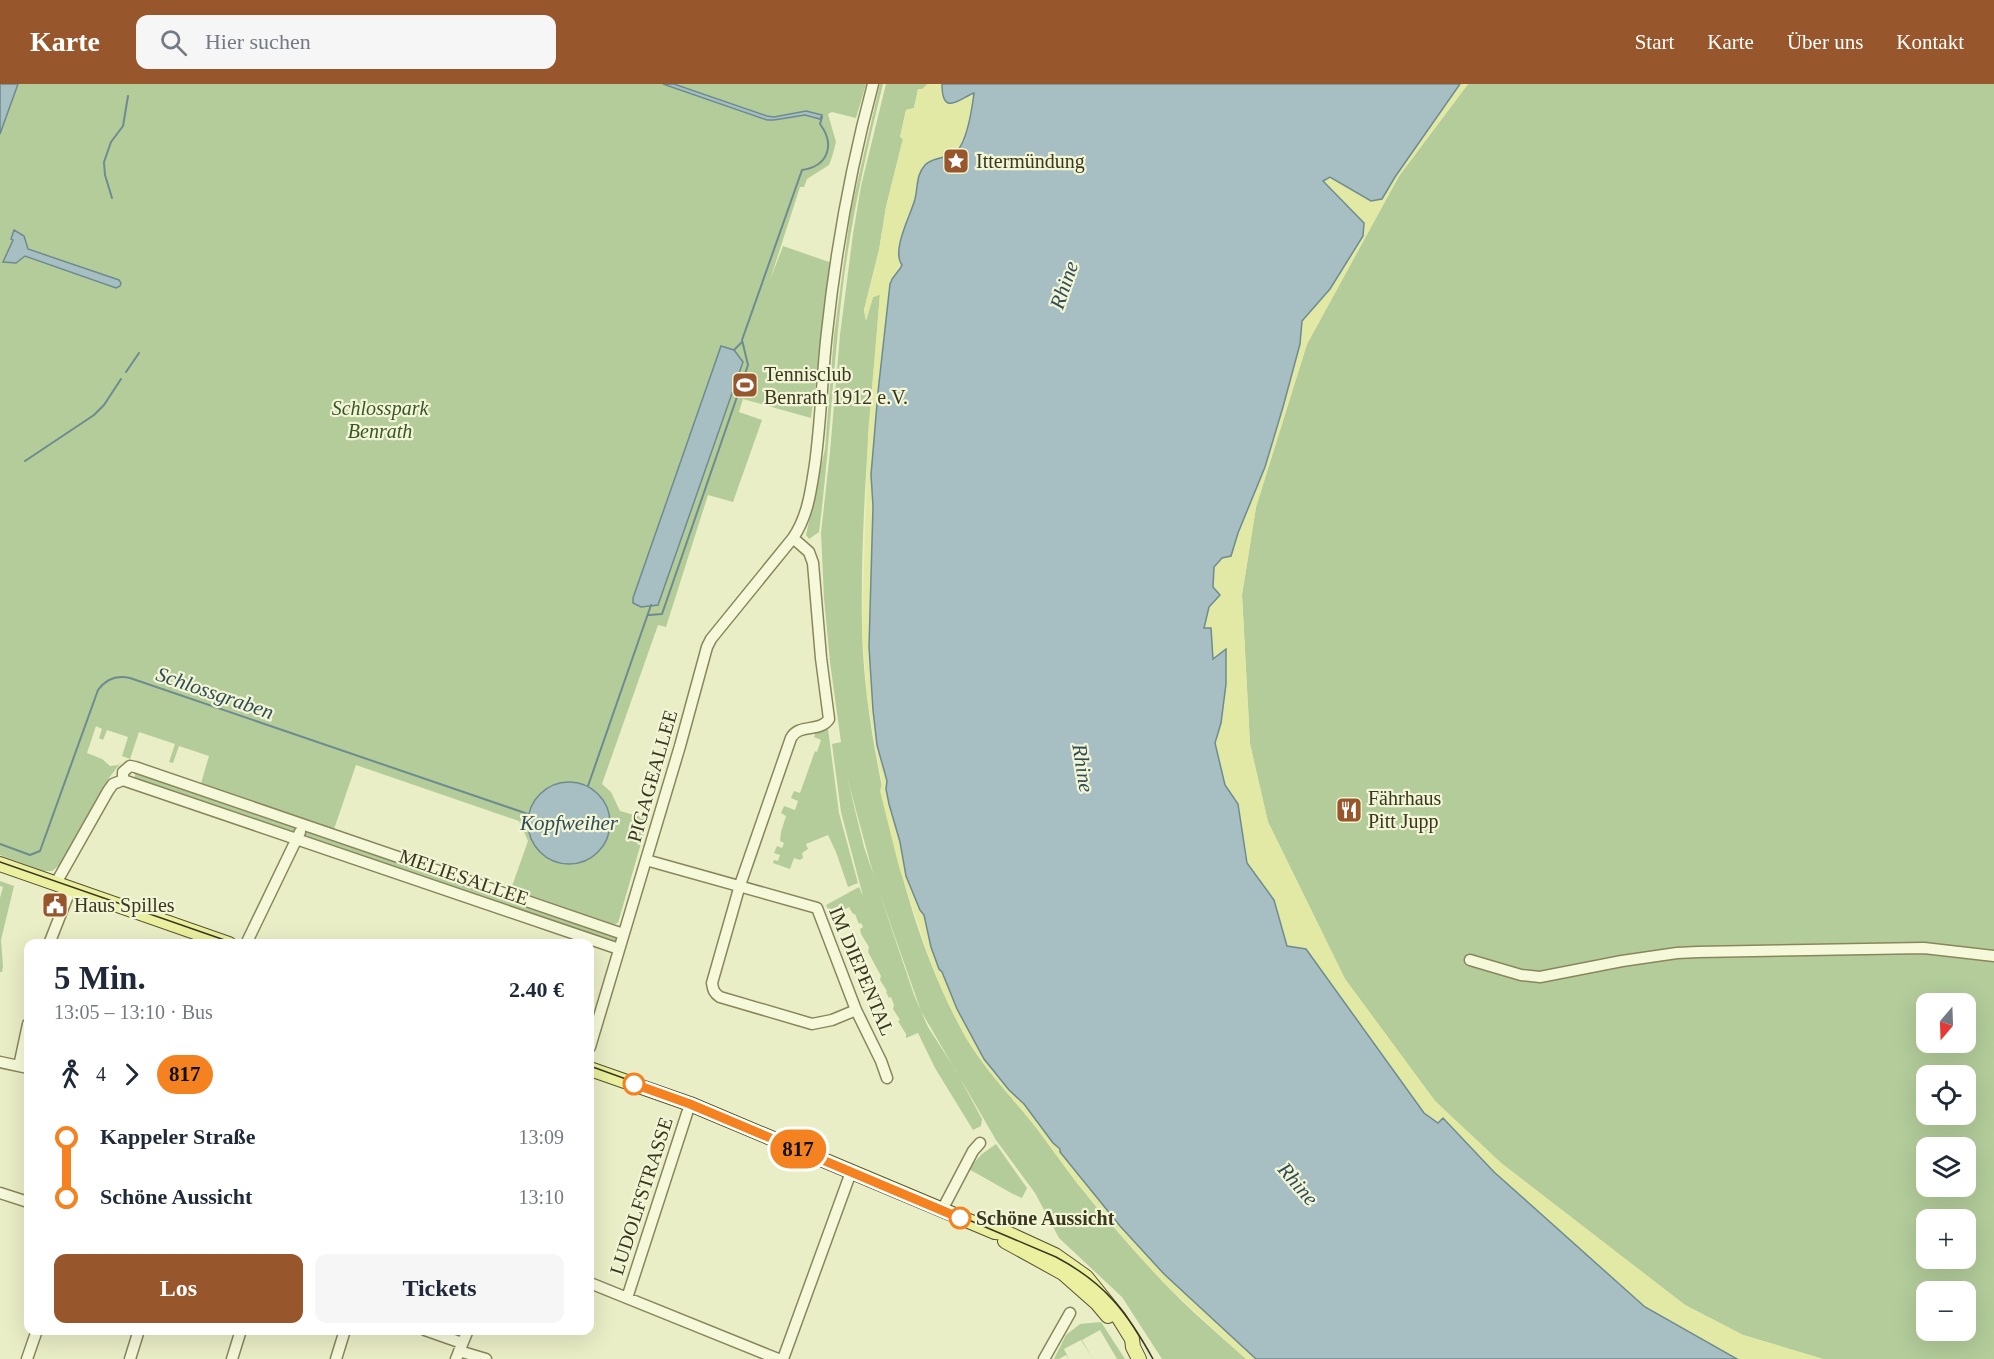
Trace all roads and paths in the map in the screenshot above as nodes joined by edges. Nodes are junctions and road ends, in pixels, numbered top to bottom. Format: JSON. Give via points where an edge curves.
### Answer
{"nodes":[{"id":1,"x":873,"y":84,"type":"edge"},
{"id":2,"x":793,"y":538,"type":"junction"},
{"id":3,"x":123,"y":780,"type":"junction"},
{"id":4,"x":305,"y":824,"type":"junction"},
{"id":5,"x":297,"y":838,"type":"junction"},
{"id":6,"x":646,"y":860,"type":"junction"},
{"id":7,"x":0,"y":864,"type":"edge"},
{"id":8,"x":56,"y":883,"type":"junction"},
{"id":9,"x":740,"y":885,"type":"junction"},
{"id":10,"x":70,"y":888,"type":"junction"},
{"id":11,"x":623,"y":934,"type":"junction"},
{"id":12,"x":51,"y":939,"type":"edge"},
{"id":13,"x":215,"y":939,"type":"edge"},
{"id":14,"x":248,"y":939,"type":"edge"},
{"id":15,"x":590,"y":939,"type":"edge"},
{"id":16,"x":594,"y":940,"type":"edge"},
{"id":17,"x":619,"y":949,"type":"junction"},
{"id":18,"x":1994,"y":956,"type":"edge"},
{"id":19,"x":1470,"y":960,"type":"dead end"},
{"id":20,"x":856,"y":1010,"type":"junction"},
{"id":21,"x":594,"y":1033,"type":"edge"},
{"id":22,"x":0,"y":1062,"type":"edge"},
{"id":23,"x":24,"y":1067,"type":"edge"},
{"id":24,"x":594,"y":1070,"type":"edge"},
{"id":25,"x":887,"y":1078,"type":"dead end"},
{"id":26,"x":690,"y":1104,"type":"junction"},
{"id":27,"x":980,"y":1143,"type":"dead end"},
{"id":28,"x":851,"y":1172,"type":"junction"},
{"id":29,"x":0,"y":1193,"type":"edge"},
{"id":30,"x":24,"y":1201,"type":"edge"},
{"id":31,"x":942,"y":1210,"type":"junction"},
{"id":32,"x":594,"y":1285,"type":"edge"},
{"id":33,"x":627,"y":1298,"type":"junction"},
{"id":34,"x":1070,"y":1313,"type":"dead end"},
{"id":35,"x":35,"y":1335,"type":"edge"},
{"id":36,"x":137,"y":1335,"type":"edge"},
{"id":37,"x":239,"y":1335,"type":"edge"},
{"id":38,"x":343,"y":1335,"type":"edge"},
{"id":39,"x":433,"y":1335,"type":"edge"},
{"id":40,"x":466,"y":1335,"type":"edge"},
{"id":41,"x":459,"y":1351,"type":"edge"},
{"id":42,"x":1136,"y":1353,"type":"edge"},
{"id":43,"x":27,"y":1359,"type":"edge"},
{"id":44,"x":130,"y":1359,"type":"edge"},
{"id":45,"x":232,"y":1359,"type":"edge"},
{"id":46,"x":336,"y":1359,"type":"edge"},
{"id":47,"x":486,"y":1359,"type":"edge"},
{"id":48,"x":778,"y":1359,"type":"edge"},
{"id":49,"x":783,"y":1359,"type":"edge"},
{"id":50,"x":1044,"y":1359,"type":"edge"}],
"edges":[{"from":1,"to":2,"type":"street","name":"PIGAGEALLEE","via":[[843,211],[813,477],[802,525]]},
{"from":2,"to":6,"type":"street","name":"PIGAGEALLEE","via":[[707,647]]},
{"from":2,"to":9,"type":"street","via":[[809,552],[813,563],[828,723],[794,733]]},
{"from":3,"to":4,"type":"street","name":"MELIESALLEE","via":[[124,771],[135,767]]},
{"from":3,"to":5,"type":"street","name":"MELIESALLEE"},
{"from":3,"to":8,"type":"street","name":"MELIESALLEE","via":[[108,791]]},
{"from":4,"to":5,"type":"street"},
{"from":4,"to":11,"type":"street","name":"MELIESALLEE"},
{"from":5,"to":14,"type":"street"},
{"from":5,"to":15,"type":"street","name":"MELIESALLEE"},
{"from":6,"to":9,"type":"street","name":"IM DIEPENTAL"},
{"from":6,"to":11,"type":"street","name":"PIGAGEALLEE"},
{"from":7,"to":8,"type":"main road"},
{"from":8,"to":10,"type":"main road"},
{"from":9,"to":20,"type":"street","name":"IM DIEPENTAL","via":[[817,908]]},
{"from":9,"to":20,"type":"street","via":[[712,982],[714,993],[812,1024]]},
{"from":10,"to":12,"type":"street"},
{"from":10,"to":13,"type":"main road"},
{"from":11,"to":17,"type":"street","name":"PIGAGEALLEE"},
{"from":16,"to":17,"type":"street","name":"MELIESALLEE"},
{"from":17,"to":21,"type":"street","name":"PIGAGEALLEE"},
{"from":18,"to":19,"type":"street","via":[[1924,948],[1698,952],[1540,977]]},
{"from":20,"to":25,"type":"street","name":"IM DIEPENTAL"},
{"from":22,"to":23,"type":"street"},
{"from":24,"to":26,"type":"main road"},
{"from":26,"to":28,"type":"main road"},
{"from":26,"to":33,"type":"street","name":"LUDOLFSTRASSE"},
{"from":27,"to":31,"type":"street"},
{"from":28,"to":31,"type":"main road"},
{"from":28,"to":49,"type":"street"},
{"from":29,"to":30,"type":"street"},
{"from":31,"to":42,"type":"main road","via":[[995,1232],[1007,1233],[1066,1261]]},
{"from":32,"to":33,"type":"street"},
{"from":33,"to":48,"type":"street"},
{"from":34,"to":50,"type":"street"},
{"from":35,"to":43,"type":"street"},
{"from":36,"to":44,"type":"street"},
{"from":37,"to":45,"type":"street"},
{"from":38,"to":46,"type":"street"},
{"from":39,"to":41,"type":"street"},
{"from":40,"to":41,"type":"street"},
{"from":41,"to":47,"type":"street"}]}
